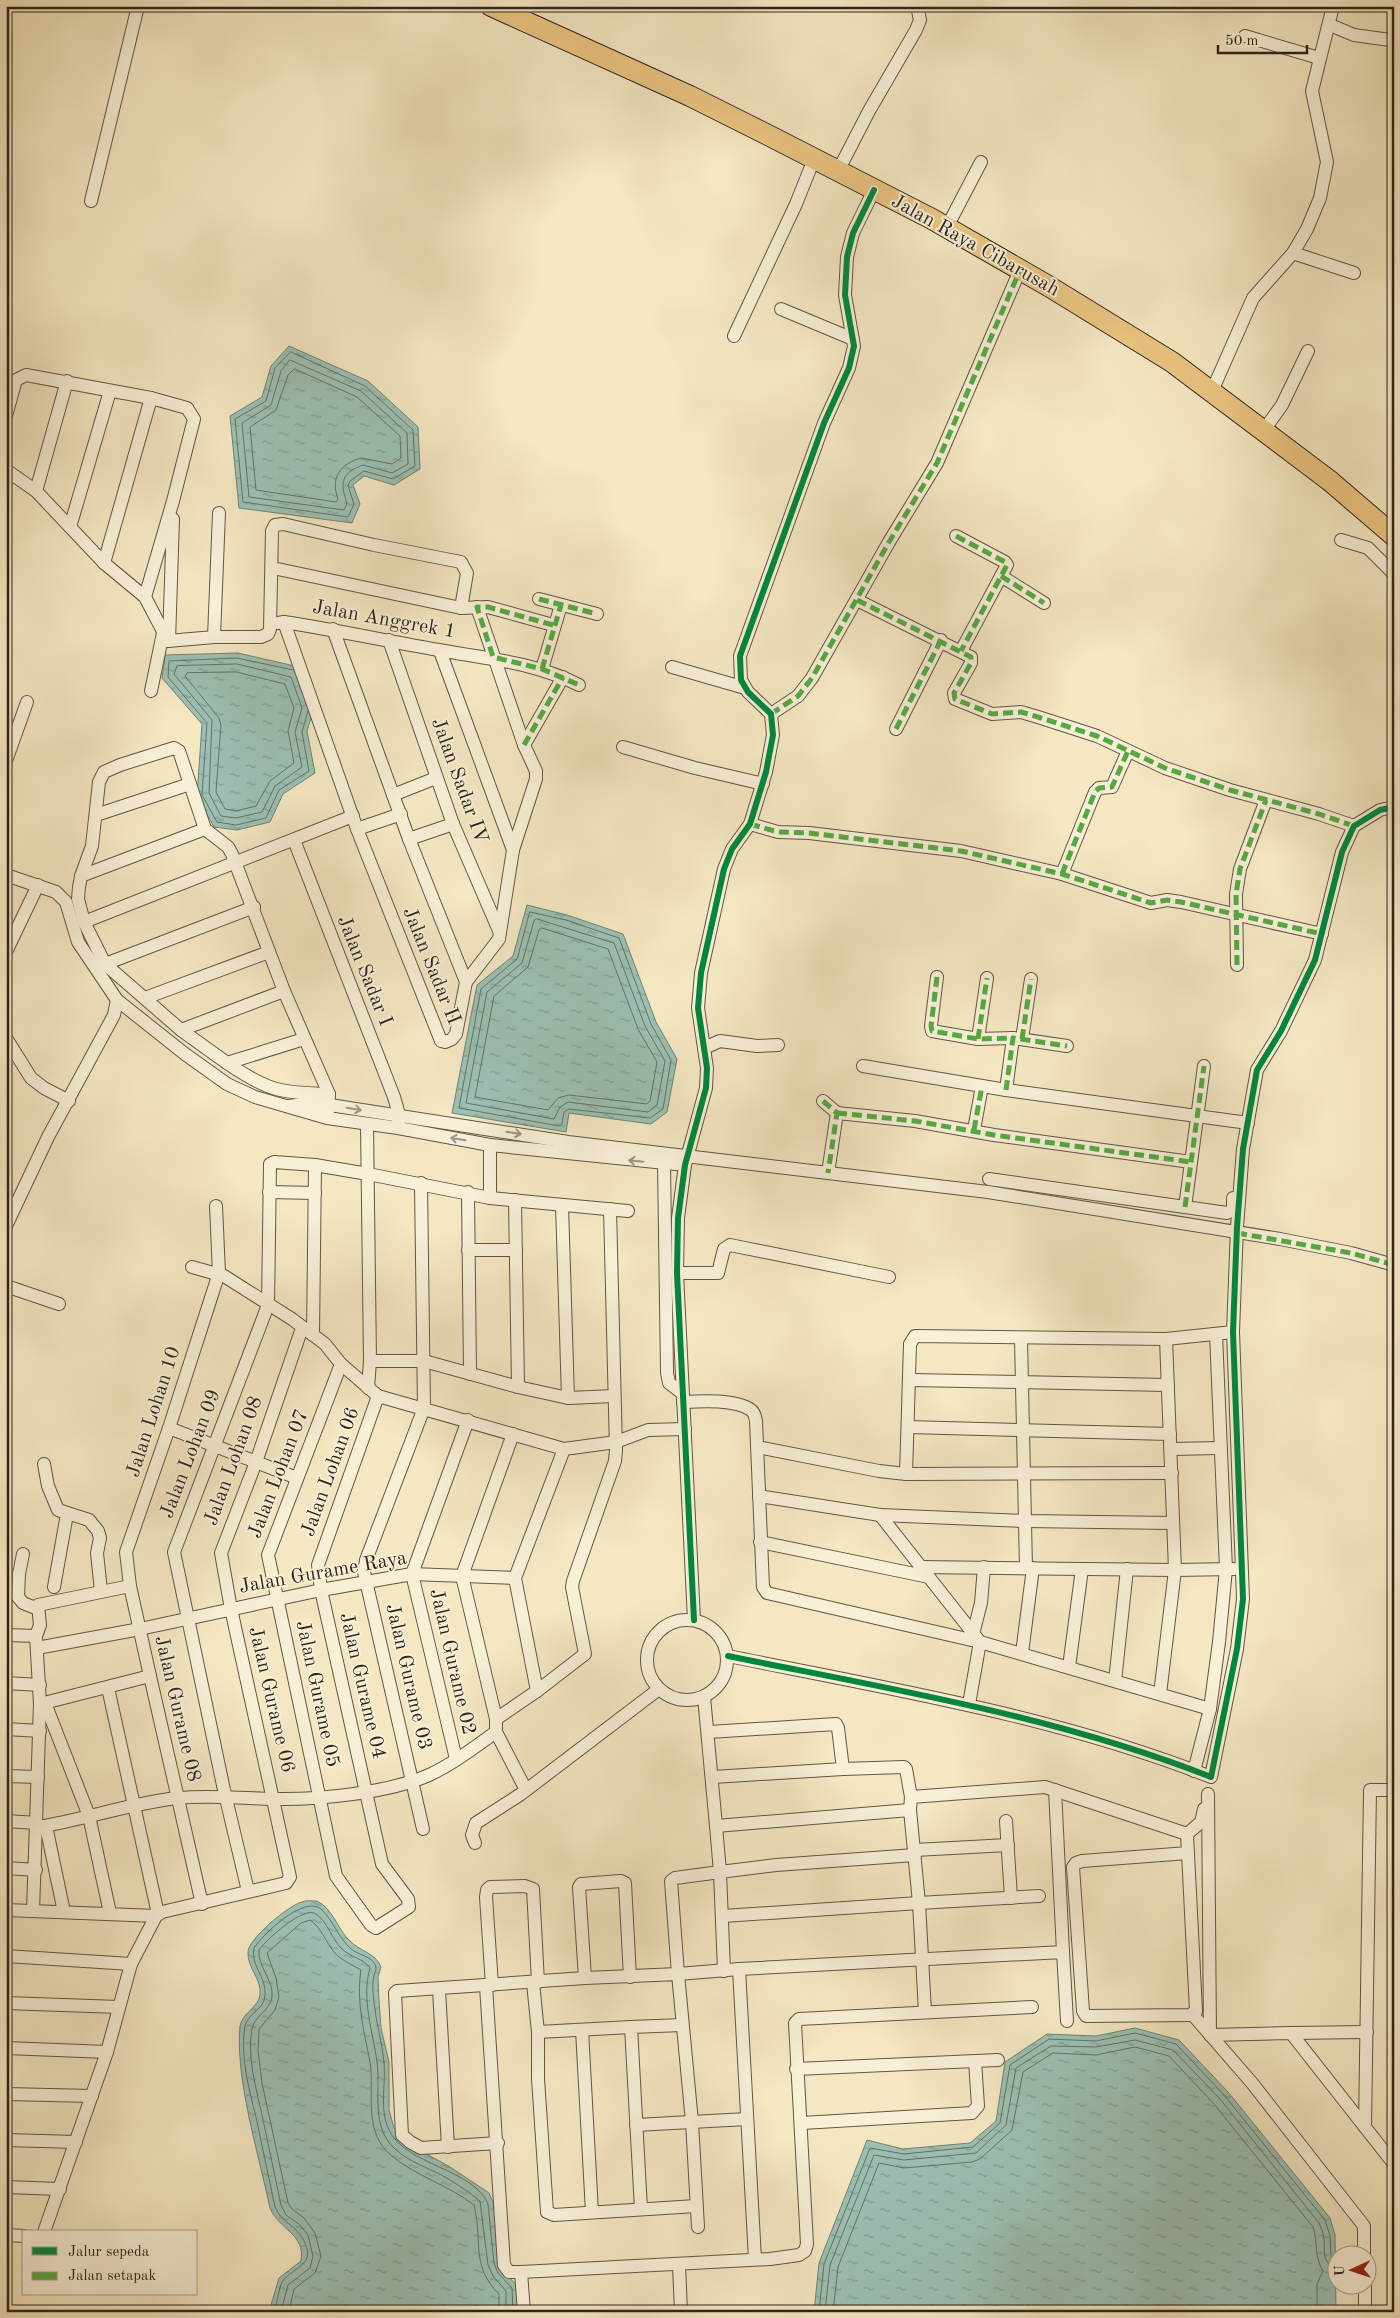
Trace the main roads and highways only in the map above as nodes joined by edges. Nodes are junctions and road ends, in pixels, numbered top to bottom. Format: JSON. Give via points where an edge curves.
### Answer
{"nodes":[{"id":1,"x":491,"y":6,"type":"edge"},
{"id":2,"x":1394,"y":536,"type":"edge"}],
"edges":[{"from":1,"to":2,"type":"main road","name":"Jalan Raya Cibarusah","via":[[690,96],[947,227],[1136,339],[1212,391],[1346,494]]}]}
